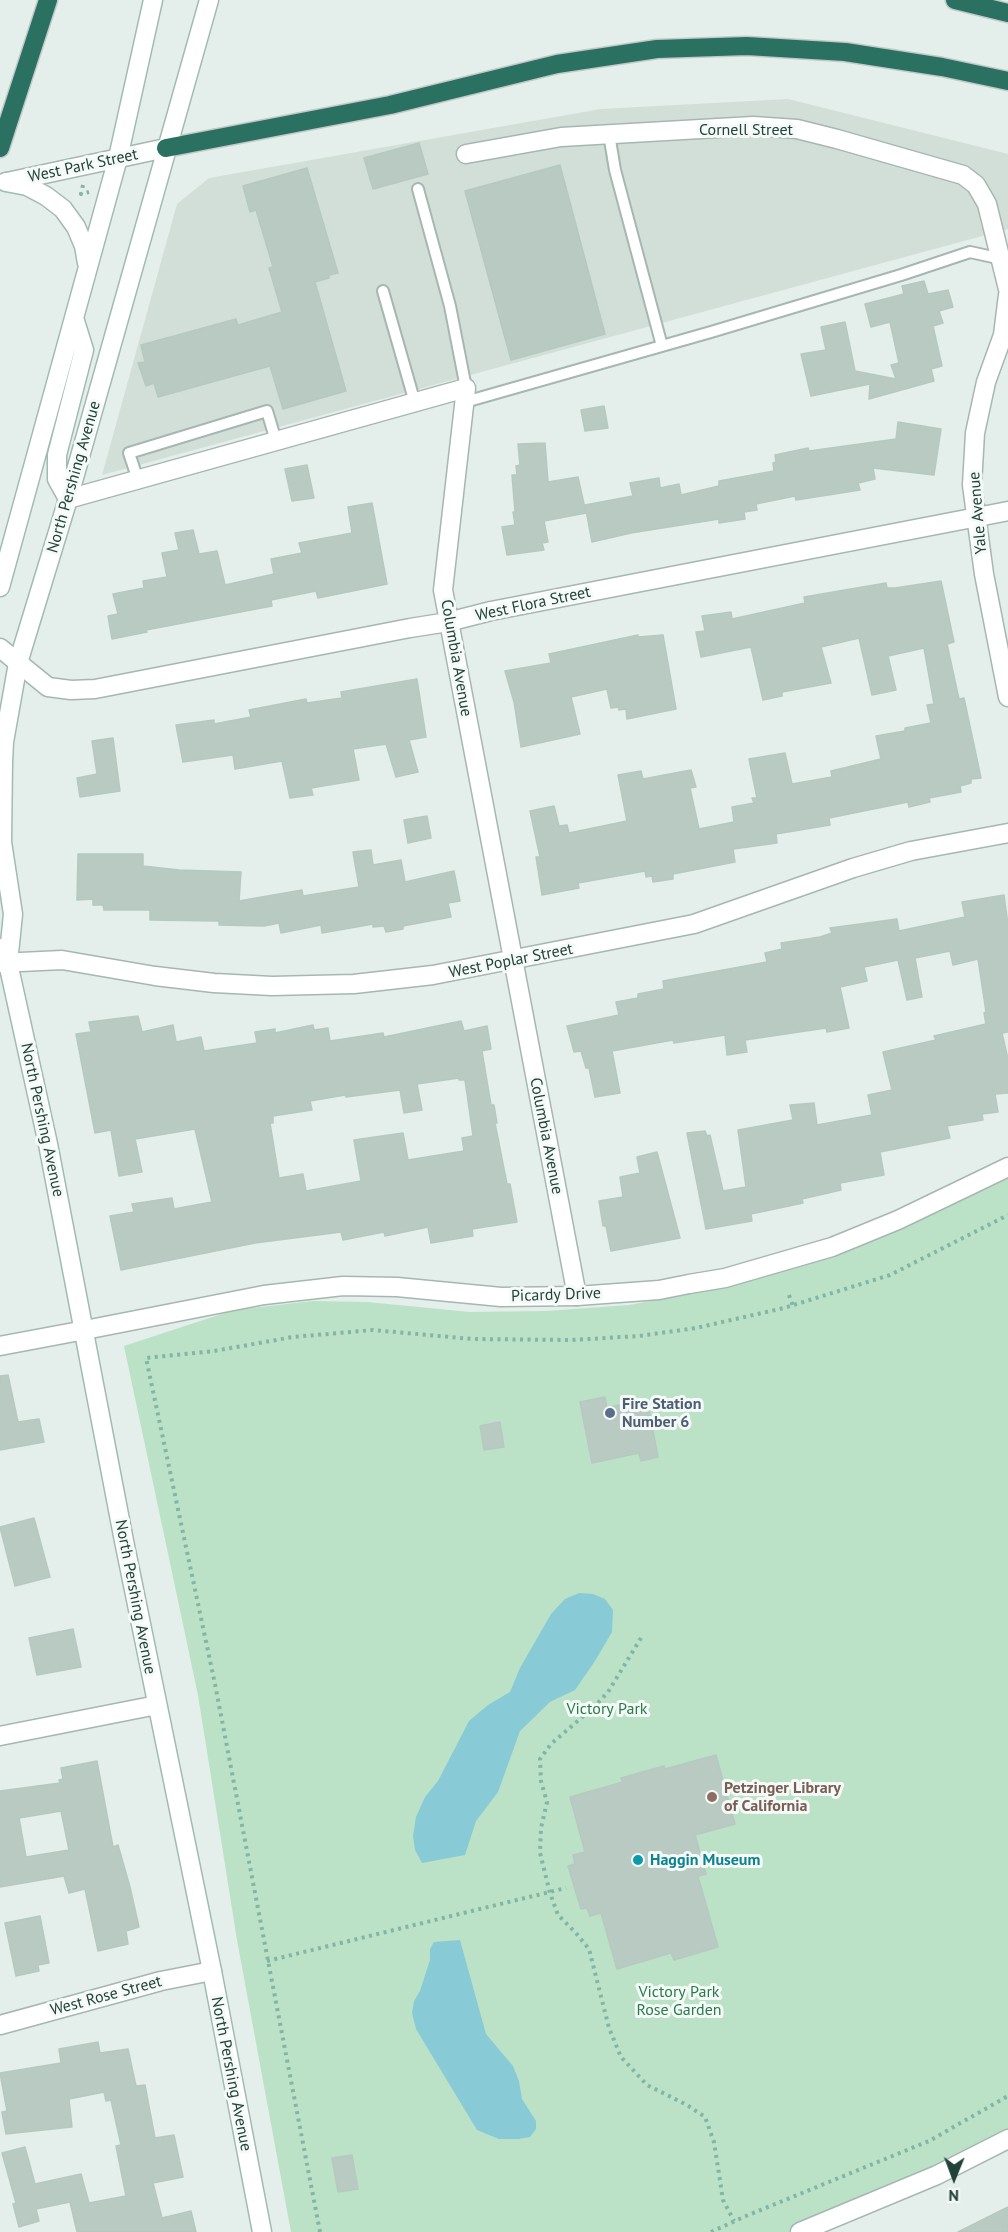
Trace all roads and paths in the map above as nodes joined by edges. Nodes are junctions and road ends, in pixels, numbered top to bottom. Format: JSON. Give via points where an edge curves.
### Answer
{"nodes":[{"id":1,"x":48,"y":0,"type":"edge"},
{"id":2,"x":153,"y":0,"type":"edge"},
{"id":3,"x":209,"y":0,"type":"edge"},
{"id":4,"x":955,"y":0,"type":"edge"},
{"id":5,"x":1008,"y":13,"type":"edge"},
{"id":6,"x":1008,"y":81,"type":"edge"},
{"id":7,"x":609,"y":134,"type":"junction"},
{"id":8,"x":0,"y":148,"type":"edge"},
{"id":9,"x":166,"y":148,"type":"junction"},
{"id":10,"x":466,"y":154,"type":"dead end"},
{"id":11,"x":118,"y":158,"type":"junction"},
{"id":12,"x":3,"y":183,"type":"edge"},
{"id":13,"x":418,"y":189,"type":"dead end"},
{"id":14,"x":1005,"y":258,"type":"edge"},
{"id":15,"x":88,"y":268,"type":"junction"},
{"id":16,"x":1008,"y":289,"type":"edge"},
{"id":17,"x":383,"y":291,"type":"dead end"},
{"id":18,"x":1008,"y":295,"type":"edge"},
{"id":19,"x":74,"y":318,"type":"junction"},
{"id":20,"x":662,"y":346,"type":"junction"},
{"id":21,"x":465,"y":395,"type":"junction"},
{"id":22,"x":415,"y":403,"type":"junction"},
{"id":23,"x":276,"y":441,"type":"junction"},
{"id":24,"x":138,"y":480,"type":"junction"},
{"id":25,"x":68,"y":500,"type":"junction"},
{"id":26,"x":1008,"y":511,"type":"edge"},
{"id":27,"x":976,"y":518,"type":"junction"},
{"id":28,"x":0,"y":587,"type":"edge"},
{"id":29,"x":448,"y":622,"type":"junction"},
{"id":30,"x":0,"y":648,"type":"edge"},
{"id":31,"x":18,"y":663,"type":"junction"},
{"id":32,"x":1008,"y":697,"type":"edge"},
{"id":33,"x":1008,"y":833,"type":"edge"},
{"id":34,"x":3,"y":958,"type":"edge"},
{"id":35,"x":513,"y":961,"type":"junction"},
{"id":36,"x":1008,"y":1167,"type":"edge"},
{"id":37,"x":1008,"y":1215,"type":"edge"},
{"id":38,"x":789,"y":1295,"type":"dead end"},
{"id":39,"x":576,"y":1296,"type":"junction"},
{"id":40,"x":793,"y":1306,"type":"junction"},
{"id":41,"x":85,"y":1330,"type":"junction"},
{"id":42,"x":0,"y":1346,"type":"edge"},
{"id":43,"x":640,"y":1638,"type":"dead end"},
{"id":44,"x":157,"y":1705,"type":"junction"},
{"id":45,"x":0,"y":1736,"type":"edge"},
{"id":46,"x":567,"y":1888,"type":"dead end"},
{"id":47,"x":550,"y":1893,"type":"junction"},
{"id":48,"x":267,"y":1961,"type":"junction"},
{"id":49,"x":212,"y":1971,"type":"junction"},
{"id":50,"x":0,"y":2025,"type":"edge"},
{"id":51,"x":1008,"y":2096,"type":"edge"},
{"id":52,"x":1008,"y":2139,"type":"edge"},
{"id":53,"x":734,"y":2221,"type":"junction"},
{"id":54,"x":262,"y":2232,"type":"edge"},
{"id":55,"x":321,"y":2232,"type":"edge"},
{"id":56,"x":711,"y":2232,"type":"edge"},
{"id":57,"x":800,"y":2232,"type":"edge"}],
"edges":[{"from":1,"to":8,"type":"highway"},
{"from":2,"to":11,"type":"street"},
{"from":3,"to":9,"type":"street","name":"North Pershing Avenue"},
{"from":4,"to":5,"type":"highway"},
{"from":6,"to":9,"type":"highway","via":[[897,58],[845,52],[747,46],[657,49],[557,64],[390,105]]},
{"from":7,"to":10,"type":"street","name":"Cornell Street","via":[[561,136]]},
{"from":7,"to":14,"type":"street","name":"Cornell Street","via":[[774,126],[963,174],[976,185],[987,204]]},
{"from":7,"to":20,"type":"lane"},
{"from":9,"to":11,"type":"street","name":"West Park Street"},
{"from":9,"to":25,"type":"street","name":"North Pershing Avenue"},
{"from":11,"to":12,"type":"street","name":"West Park Street"},
{"from":11,"to":15,"type":"street"},
{"from":12,"to":15,"type":"street","via":[[27,186],[63,209],[76,227]]},
{"from":13,"to":21,"type":"lane","via":[[450,306]]},
{"from":14,"to":16,"type":"street"},
{"from":14,"to":20,"type":"lane","via":[[970,252]]},
{"from":15,"to":19,"type":"street"},
{"from":17,"to":22,"type":"lane"},
{"from":18,"to":27,"type":"street","name":"Yale Avenue","via":[[1003,335],[986,382],[975,433],[972,485]]},
{"from":19,"to":25,"type":"street","via":[[84,350],[57,454],[57,479]]},
{"from":19,"to":28,"type":"street"},
{"from":20,"to":21,"type":"lane"},
{"from":21,"to":22,"type":"street"},
{"from":21,"to":29,"type":"street","name":"Columbia Avenue","via":[[443,590]]},
{"from":22,"to":23,"type":"street"},
{"from":23,"to":24,"type":"street"},
{"from":23,"to":24,"type":"lane","via":[[267,411],[129,453]]},
{"from":24,"to":25,"type":"street"},
{"from":25,"to":31,"type":"street","name":"North Pershing Avenue"},
{"from":26,"to":27,"type":"street","name":"West Flora Street"},
{"from":27,"to":29,"type":"street","name":"West Flora Street"},
{"from":27,"to":32,"type":"street","name":"Yale Avenue"},
{"from":29,"to":31,"type":"street","name":"West Flora Street","via":[[95,689],[48,687]]},
{"from":29,"to":35,"type":"street","name":"Columbia Avenue"},
{"from":30,"to":31,"type":"street","name":"West Flora Street"},
{"from":31,"to":34,"type":"street","name":"North Pershing Avenue","via":[[3,762],[2,842],[13,915]]},
{"from":33,"to":35,"type":"street","name":"West Poplar Street","via":[[911,851],[694,924]]},
{"from":34,"to":35,"type":"street","name":"West Poplar Street","via":[[62,960],[155,976],[272,986],[354,984]]},
{"from":34,"to":41,"type":"street","name":"North Pershing Avenue","via":[[48,1144]]},
{"from":35,"to":39,"type":"street","name":"Columbia Avenue"},
{"from":36,"to":39,"type":"street","name":"Picardy Drive","via":[[832,1247],[725,1278],[659,1290]]},
{"from":37,"to":40,"type":"path","via":[[890,1275]]},
{"from":38,"to":40,"type":"path"},
{"from":39,"to":41,"type":"street","name":"Picardy Drive","via":[[501,1297],[343,1286],[264,1295]]},
{"from":40,"to":48,"type":"path","via":[[639,1336],[472,1339],[373,1330],[146,1358],[215,1684]]},
{"from":41,"to":42,"type":"street","name":"Picardy Drive"},
{"from":41,"to":44,"type":"street","name":"North Pershing Avenue"},
{"from":43,"to":47,"type":"path","via":[[608,1692],[540,1759],[547,1802],[540,1853]]},
{"from":44,"to":45,"type":"street"},
{"from":44,"to":49,"type":"street","name":"North Pershing Avenue"},
{"from":46,"to":47,"type":"path"},
{"from":47,"to":48,"type":"path"},
{"from":47,"to":53,"type":"path","via":[[558,1915],[589,1949],[609,2028],[621,2057],[647,2085],[705,2117],[714,2142],[723,2200]]},
{"from":48,"to":55,"type":"path"},
{"from":49,"to":50,"type":"street","name":"West Rose Street"},
{"from":49,"to":54,"type":"street","name":"North Pershing Avenue"},
{"from":51,"to":53,"type":"path","via":[[929,2141]]},
{"from":52,"to":57,"type":"street","via":[[938,2175]]},
{"from":53,"to":56,"type":"path"}]}
